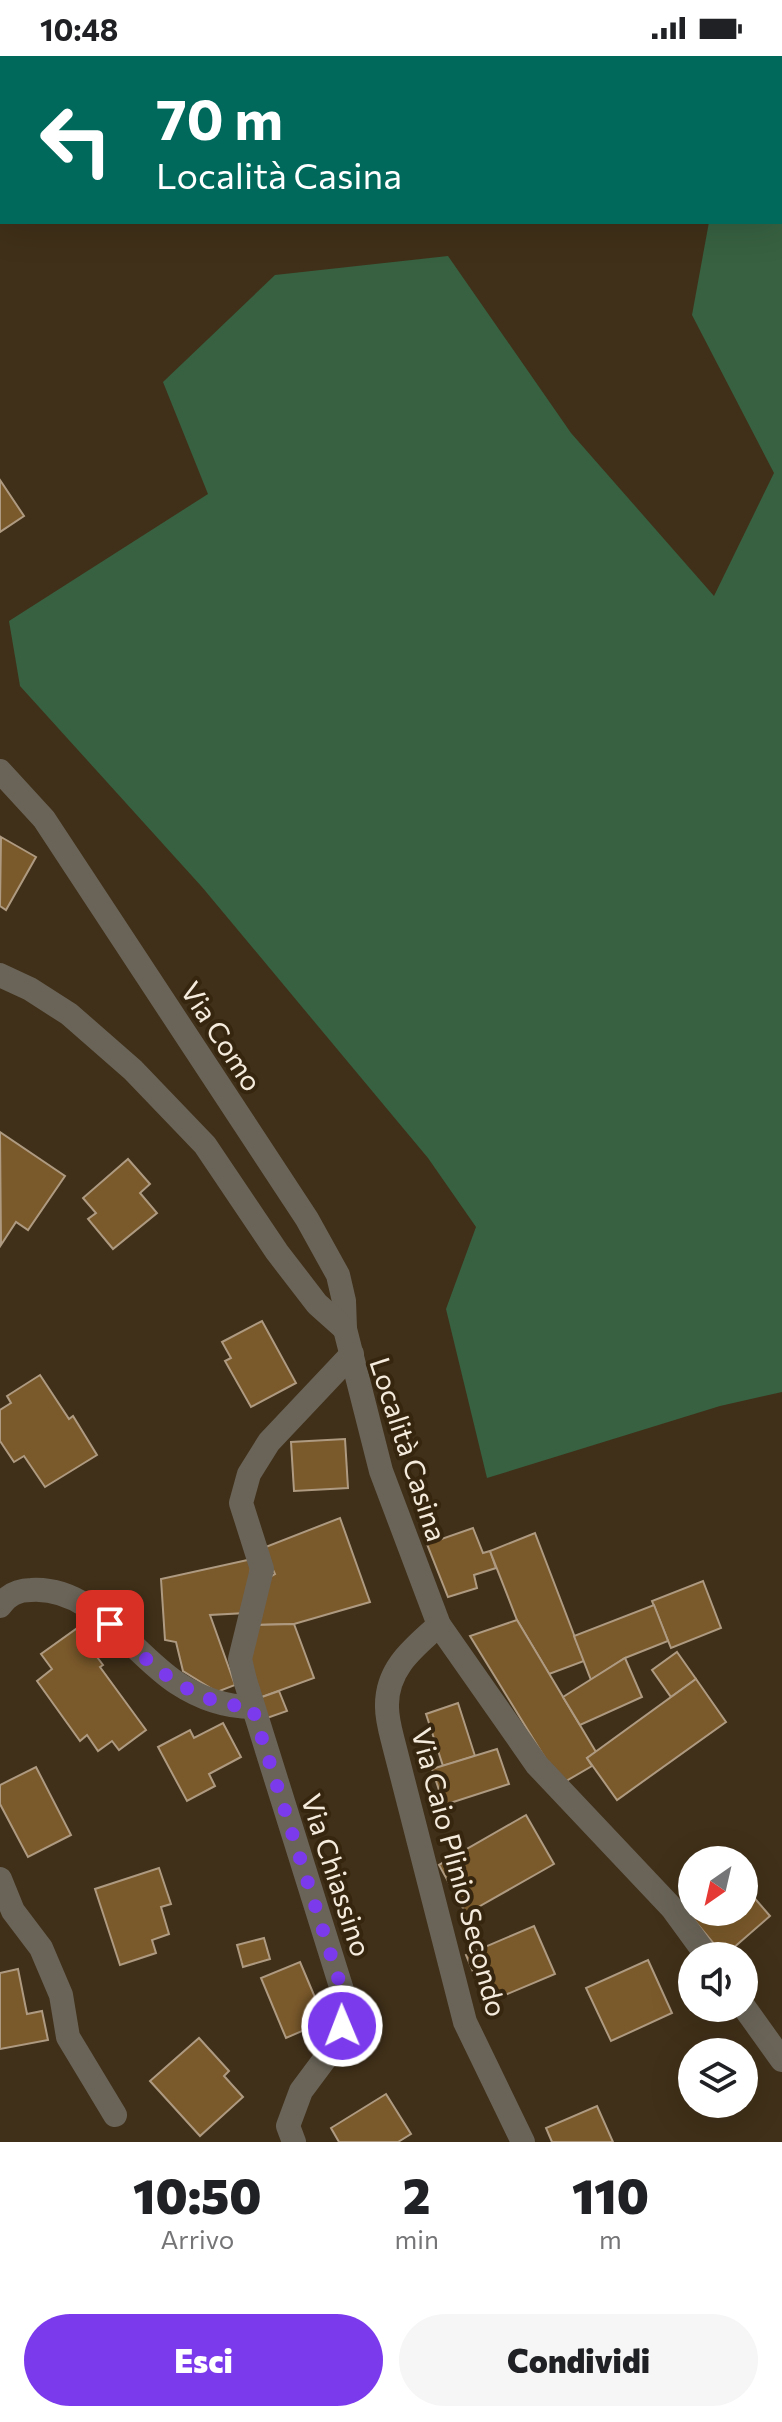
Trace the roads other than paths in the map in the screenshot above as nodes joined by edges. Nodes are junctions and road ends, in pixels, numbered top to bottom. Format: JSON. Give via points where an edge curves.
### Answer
{"nodes":[{"id":1,"x":0,"y":771,"type":"edge"},
{"id":2,"x":0,"y":975,"type":"edge"},
{"id":3,"x":345,"y":1329,"type":"junction"},
{"id":4,"x":352,"y":1354,"type":"junction"},
{"id":5,"x":0,"y":1606,"type":"edge"},
{"id":6,"x":439,"y":1625,"type":"junction"},
{"id":7,"x":252,"y":1707,"type":"junction"},
{"id":8,"x":0,"y":1879,"type":"edge"},
{"id":9,"x":697,"y":1942,"type":"edge"},
{"id":10,"x":755,"y":2022,"type":"edge"},
{"id":11,"x":782,"y":2060,"type":"edge"},
{"id":12,"x":115,"y":2115,"type":"dead end"},
{"id":13,"x":294,"y":2142,"type":"edge"},
{"id":14,"x":523,"y":2142,"type":"edge"}],
"edges":[{"from":1,"to":3,"type":"street","name":"Via Como","via":[[44,819],[307,1219],[338,1275]]},
{"from":2,"to":3,"type":"street","via":[[69,1014],[143,1081],[205,1145],[285,1262],[317,1304]]},
{"from":3,"to":4,"type":"street","name":"Via Como"},
{"from":4,"to":6,"type":"street","name":"Località Casina","via":[[381,1471]]},
{"from":4,"to":7,"type":"street","name":"Località Casina","via":[[269,1442],[249,1474],[241,1503],[262,1569],[240,1659]]},
{"from":5,"to":7,"type":"street","via":[[8,1595],[25,1590],[61,1592],[110,1624],[178,1684],[220,1704]]},
{"from":6,"to":9,"type":"street","name":"Località Casina","via":[[537,1765],[672,1908]]},
{"from":6,"to":14,"type":"street","name":"Via Caio Plinio Secondo","via":[[399,1664],[387,1708],[465,2022]]},
{"from":7,"to":13,"type":"street","name":"Via Chiassino","via":[[348,2009],[336,2044],[301,2091],[288,2126]]},
{"from":8,"to":12,"type":"street","via":[[13,1911],[41,1948],[61,1995],[68,2037]]},
{"from":10,"to":11,"type":"street"}]}
